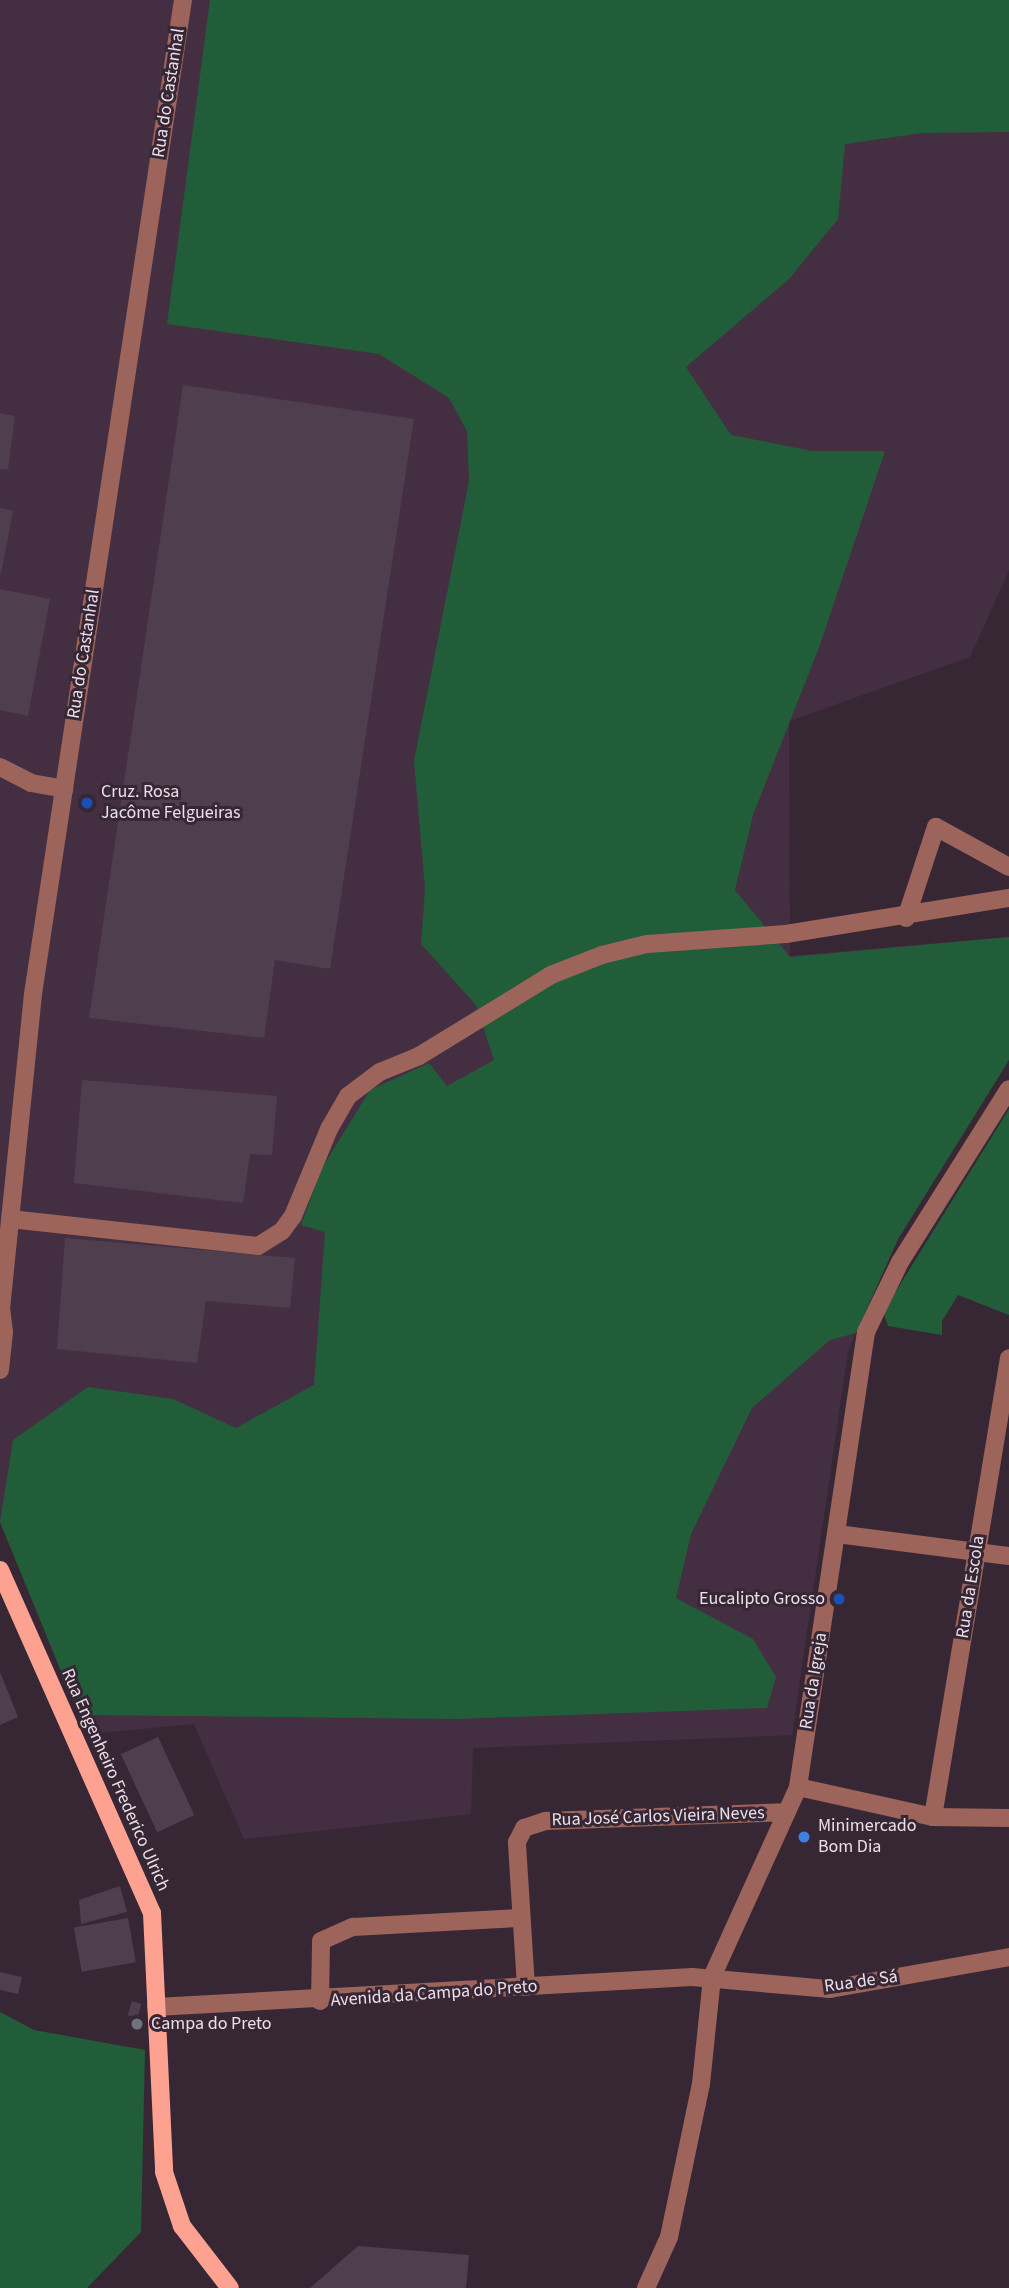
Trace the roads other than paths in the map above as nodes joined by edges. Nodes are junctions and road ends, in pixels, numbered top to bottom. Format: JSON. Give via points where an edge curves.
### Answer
{"nodes":[{"id":1,"x":183,"y":0,"type":"edge"},
{"id":2,"x":0,"y":767,"type":"edge"},
{"id":3,"x":64,"y":789,"type":"junction"},
{"id":4,"x":1009,"y":867,"type":"edge"},
{"id":5,"x":1009,"y":898,"type":"edge"},
{"id":6,"x":906,"y":918,"type":"junction"},
{"id":7,"x":1009,"y":1089,"type":"edge"},
{"id":8,"x":10,"y":1219,"type":"junction"},
{"id":9,"x":1,"y":1310,"type":"edge"},
{"id":10,"x":1009,"y":1358,"type":"edge"},
{"id":11,"x":0,"y":1370,"type":"edge"},
{"id":12,"x":1004,"y":1421,"type":"edge"},
{"id":13,"x":837,"y":1534,"type":"junction"},
{"id":14,"x":977,"y":1551,"type":"junction"},
{"id":15,"x":1009,"y":1556,"type":"edge"},
{"id":16,"x":0,"y":1570,"type":"edge"},
{"id":17,"x":798,"y":1787,"type":"junction"},
{"id":18,"x":786,"y":1812,"type":"junction"},
{"id":19,"x":933,"y":1817,"type":"junction"},
{"id":20,"x":1009,"y":1818,"type":"edge"},
{"id":21,"x":519,"y":1917,"type":"junction"},
{"id":22,"x":1009,"y":1957,"type":"edge"},
{"id":23,"x":712,"y":1977,"type":"junction"},
{"id":24,"x":526,"y":1987,"type":"junction"},
{"id":25,"x":320,"y":2001,"type":"junction"},
{"id":26,"x":156,"y":2007,"type":"junction"},
{"id":27,"x":230,"y":2288,"type":"edge"},
{"id":28,"x":646,"y":2288,"type":"edge"}],
"edges":[{"from":1,"to":3,"type":"street","name":"Rua do Castanhal"},
{"from":2,"to":3,"type":"street","via":[[31,783]]},
{"from":3,"to":8,"type":"street","name":"Rua do Castanhal","via":[[33,994]]},
{"from":4,"to":6,"type":"street","via":[[936,827]]},
{"from":5,"to":6,"type":"street"},
{"from":6,"to":8,"type":"street","via":[[718,941],[647,944],[551,975],[419,1056],[380,1072],[348,1096],[329,1129],[293,1216],[282,1231],[258,1246]]},
{"from":7,"to":13,"type":"street","name":"Rua da Igreja","via":[[900,1262],[866,1332]]},
{"from":8,"to":9,"type":"street","name":"Rua do Castanhal"},
{"from":9,"to":11,"type":"street","name":"Rua do Castanhal"},
{"from":10,"to":12,"type":"street","name":"Rua da Escola"},
{"from":12,"to":14,"type":"street","name":"Rua da Escola"},
{"from":13,"to":14,"type":"street"},
{"from":13,"to":17,"type":"street","name":"Rua da Igreja"},
{"from":14,"to":15,"type":"street"},
{"from":14,"to":19,"type":"street","name":"Rua da Escola"},
{"from":16,"to":26,"type":"main road","name":"Rua Engenheiro Frederico Ulrich","via":[[142,1884],[156,1938]]},
{"from":17,"to":18,"type":"street","name":"Rua da Igreja"},
{"from":17,"to":19,"type":"street"},
{"from":18,"to":21,"type":"street","name":"Rua José Carlos Vieira Neves","via":[[546,1821],[524,1828],[517,1842]]},
{"from":18,"to":23,"type":"street","name":"Rua da Igreja"},
{"from":19,"to":20,"type":"street"},
{"from":21,"to":24,"type":"street","name":"Rua José Carlos Vieira Neves"},
{"from":21,"to":25,"type":"street","via":[[352,1927],[321,1941]]},
{"from":22,"to":23,"type":"street","name":"Rua de Sá","via":[[830,1989]]},
{"from":23,"to":24,"type":"street","name":"Avenida da Campa do Preto"},
{"from":23,"to":28,"type":"street","name":"Rua da Igreja","via":[[701,2084],[669,2237]]},
{"from":24,"to":25,"type":"street","name":"Avenida da Campa do Preto"},
{"from":25,"to":26,"type":"street","name":"Avenida da Campa do Preto"},
{"from":26,"to":27,"type":"main road","name":"Rua Engenheiro Frederico Ulrich","via":[[159,2127],[171,2201],[182,2226]]}]}
